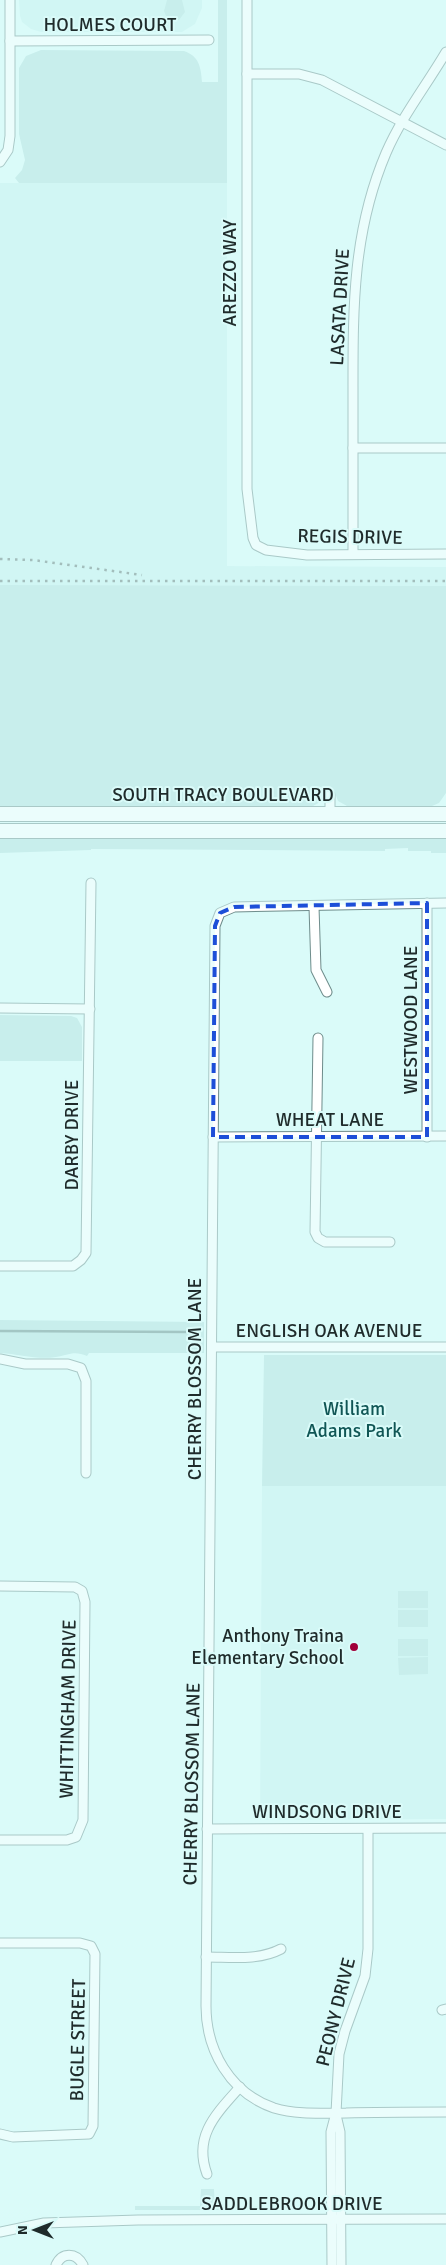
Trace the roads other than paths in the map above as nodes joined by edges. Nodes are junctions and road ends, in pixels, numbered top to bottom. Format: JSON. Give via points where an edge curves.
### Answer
{"nodes":[{"id":1,"x":10,"y":0,"type":"edge"},
{"id":2,"x":247,"y":0,"type":"edge"},
{"id":3,"x":210,"y":40,"type":"dead end"},
{"id":4,"x":10,"y":41,"type":"junction"},
{"id":5,"x":446,"y":52,"type":"edge"},
{"id":6,"x":247,"y":74,"type":"junction"},
{"id":7,"x":401,"y":122,"type":"junction"},
{"id":8,"x":446,"y":145,"type":"edge"},
{"id":9,"x":0,"y":162,"type":"edge"},
{"id":10,"x":353,"y":448,"type":"junction"},
{"id":11,"x":446,"y":448,"type":"edge"},
{"id":12,"x":256,"y":545,"type":"joint"},
{"id":13,"x":353,"y":554,"type":"junction"},
{"id":14,"x":446,"y":554,"type":"edge"},
{"id":15,"x":330,"y":795,"type":"dead end"},
{"id":16,"x":0,"y":814,"type":"edge"},
{"id":17,"x":330,"y":814,"type":"junction"},
{"id":18,"x":446,"y":814,"type":"edge"},
{"id":19,"x":0,"y":831,"type":"edge"},
{"id":20,"x":446,"y":831,"type":"edge"},
{"id":21,"x":91,"y":883,"type":"dead end"},
{"id":22,"x":427,"y":903,"type":"junction"},
{"id":23,"x":446,"y":903,"type":"edge"},
{"id":24,"x":314,"y":907,"type":"junction"},
{"id":25,"x":327,"y":992,"type":"dead end"},
{"id":26,"x":0,"y":1008,"type":"edge"},
{"id":27,"x":90,"y":1009,"type":"junction"},
{"id":28,"x":318,"y":1038,"type":"dead end"},
{"id":29,"x":446,"y":1136,"type":"edge"},
{"id":30,"x":213,"y":1137,"type":"junction"},
{"id":31,"x":317,"y":1137,"type":"junction"},
{"id":32,"x":427,"y":1137,"type":"junction"},
{"id":33,"x":390,"y":1242,"type":"dead end"},
{"id":34,"x":0,"y":1266,"type":"edge"},
{"id":35,"x":212,"y":1347,"type":"junction"},
{"id":36,"x":446,"y":1347,"type":"edge"},
{"id":37,"x":0,"y":1360,"type":"edge"},
{"id":38,"x":86,"y":1473,"type":"dead end"},
{"id":39,"x":0,"y":1586,"type":"edge"},
{"id":40,"x":446,"y":1828,"type":"edge"},
{"id":41,"x":207,"y":1829,"type":"junction"},
{"id":42,"x":368,"y":1829,"type":"junction"},
{"id":43,"x":0,"y":1840,"type":"edge"},
{"id":44,"x":0,"y":1943,"type":"edge"},
{"id":45,"x":281,"y":1949,"type":"dead end"},
{"id":46,"x":206,"y":1957,"type":"junction"},
{"id":47,"x":240,"y":2087,"type":"junction"},
{"id":48,"x":446,"y":2112,"type":"edge"},
{"id":49,"x":336,"y":2113,"type":"junction"},
{"id":50,"x":0,"y":2134,"type":"edge"},
{"id":51,"x":207,"y":2174,"type":"dead end"},
{"id":52,"x":446,"y":2219,"type":"edge"},
{"id":53,"x":336,"y":2220,"type":"junction"},
{"id":54,"x":0,"y":2232,"type":"edge"},
{"id":55,"x":56,"y":2265,"type":"edge"},
{"id":56,"x":83,"y":2265,"type":"edge"},
{"id":57,"x":332,"y":2265,"type":"edge"},
{"id":58,"x":341,"y":2265,"type":"edge"}],
"edges":[{"from":1,"to":4,"type":"street"},
{"from":2,"to":6,"type":"street","name":"AREZZO WAY"},
{"from":3,"to":4,"type":"street","name":"HOLMES COURT"},
{"from":4,"to":9,"type":"street","via":[[10,136],[8,150]]},
{"from":5,"to":7,"type":"street","name":"LASATA DRIVE"},
{"from":6,"to":7,"type":"street","via":[[291,73],[315,78]]},
{"from":6,"to":12,"type":"street","name":"AREZZO WAY","via":[[247,489]]},
{"from":7,"to":8,"type":"street"},
{"from":7,"to":10,"type":"street","name":"LASATA DRIVE","via":[[378,175],[358,250],[353,315]]},
{"from":10,"to":11,"type":"street"},
{"from":10,"to":13,"type":"street","name":"LASATA DRIVE"},
{"from":12,"to":13,"type":"street","name":"REGIS DRIVE","via":[[266,550],[307,555]]},
{"from":13,"to":14,"type":"street","name":"REGIS DRIVE"},
{"from":15,"to":17,"type":"street"},
{"from":16,"to":17,"type":"main road","name":"SOUTH TRACY BOULEVARD"},
{"from":17,"to":18,"type":"main road","name":"SOUTH TRACY BOULEVARD"},
{"from":19,"to":20,"type":"main road","name":"SOUTH TRACY BOULEVARD"},
{"from":21,"to":27,"type":"street","name":"DARBY DRIVE"},
{"from":22,"to":23,"type":"street","name":"CHERRY BLOSSOM LANE"},
{"from":22,"to":24,"type":"street","name":"CHERRY BLOSSOM LANE"},
{"from":22,"to":32,"type":"street","name":"WESTWOOD LANE"},
{"from":24,"to":25,"type":"street","via":[[315,964]]},
{"from":24,"to":30,"type":"street","name":"CHERRY BLOSSOM LANE","via":[[234,907],[220,913],[215,926]]},
{"from":26,"to":27,"type":"street"},
{"from":27,"to":34,"type":"street","name":"DARBY DRIVE","via":[[88,1248],[81,1260],[68,1266]]},
{"from":28,"to":31,"type":"street"},
{"from":29,"to":32,"type":"street","name":"WHEAT LANE"},
{"from":30,"to":31,"type":"street","name":"WHEAT LANE"},
{"from":30,"to":35,"type":"street","name":"CHERRY BLOSSOM LANE"},
{"from":31,"to":32,"type":"street","name":"WHEAT LANE"},
{"from":31,"to":33,"type":"street","via":[[315,1232],[318,1238],[325,1242]]},
{"from":35,"to":36,"type":"street","name":"ENGLISH OAK AVENUE"},
{"from":35,"to":41,"type":"street","name":"CHERRY BLOSSOM LANE"},
{"from":37,"to":38,"type":"street","via":[[25,1364],[68,1364],[81,1368],[86,1381]]},
{"from":39,"to":43,"type":"street","name":"WHITTINGHAM DRIVE","via":[[75,1587],[82,1591],[86,1602],[81,1827],[76,1837],[67,1840]]},
{"from":40,"to":42,"type":"street","name":"WINDSONG DRIVE"},
{"from":41,"to":42,"type":"street","name":"WINDSONG DRIVE"},
{"from":41,"to":46,"type":"street","name":"CHERRY BLOSSOM LANE"},
{"from":42,"to":49,"type":"street","name":"PEONY DRIVE","via":[[365,1976],[344,2031],[339,2054]]},
{"from":44,"to":50,"type":"street","name":"BUGLE STREET","via":[[80,1943],[90,1946],[95,1954],[93,2126],[89,2134],[13,2137]]},
{"from":45,"to":46,"type":"street","via":[[255,1957]]},
{"from":46,"to":47,"type":"street","name":"CHERRY BLOSSOM LANE","via":[[208,2035],[219,2062]]},
{"from":47,"to":49,"type":"street","name":"CHERRY BLOSSOM LANE","via":[[273,2108],[300,2113]]},
{"from":47,"to":51,"type":"street","via":[[218,2112],[206,2135],[202,2154]]},
{"from":48,"to":49,"type":"street","name":"CHERRY BLOSSOM LANE"},
{"from":49,"to":53,"type":"street","name":"PEONY DRIVE","via":[[340,2132]]},
{"from":52,"to":53,"type":"street","name":"SADDLEBROOK DRIVE"},
{"from":53,"to":54,"type":"street","name":"SADDLEBROOK DRIVE","via":[[44,2223]]},
{"from":53,"to":57,"type":"street","name":"PEONY DRIVE"},
{"from":53,"to":58,"type":"street","name":"PEONY DRIVE"},
{"from":55,"to":56,"type":"street","via":[[60,2258],[69,2255],[78,2258]]}]}
